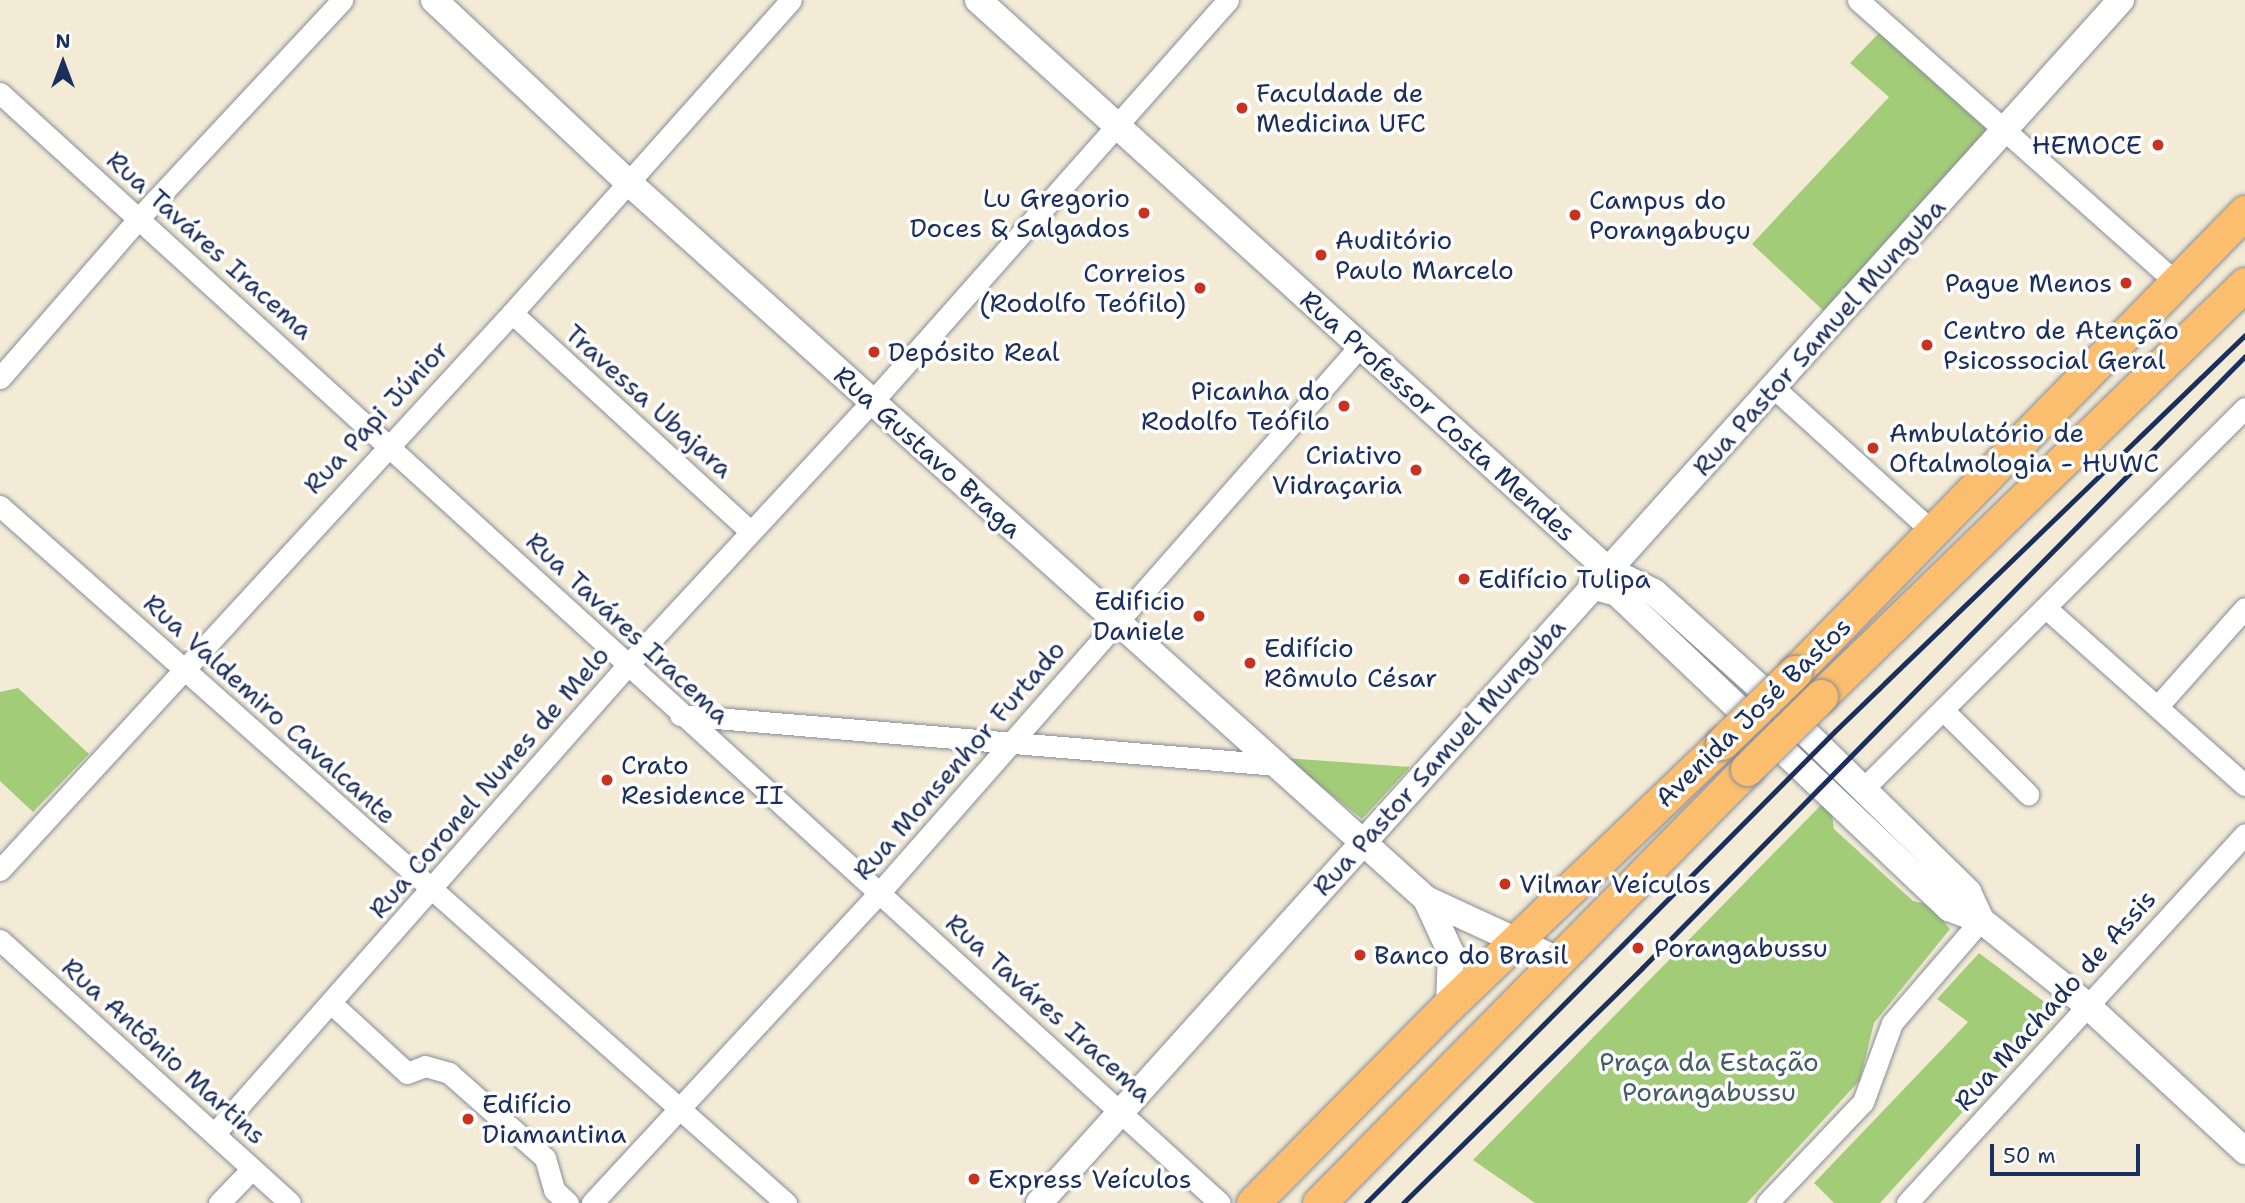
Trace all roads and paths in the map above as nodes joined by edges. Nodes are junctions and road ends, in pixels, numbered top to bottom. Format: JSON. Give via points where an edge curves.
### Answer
{"nodes":[{"id":1,"x":342,"y":0,"type":"edge"},
{"id":2,"x":434,"y":0,"type":"edge"},
{"id":3,"x":791,"y":0,"type":"edge"},
{"id":4,"x":978,"y":0,"type":"edge"},
{"id":5,"x":1228,"y":0,"type":"edge"},
{"id":6,"x":1858,"y":0,"type":"edge"},
{"id":7,"x":2120,"y":0,"type":"edge"},
{"id":8,"x":0,"y":93,"type":"edge"},
{"id":9,"x":1119,"y":125,"type":"junction"},
{"id":10,"x":2005,"y":132,"type":"junction"},
{"id":11,"x":627,"y":181,"type":"junction"},
{"id":12,"x":2245,"y":212,"type":"edge"},
{"id":13,"x":139,"y":218,"type":"junction"},
{"id":14,"x":2176,"y":282,"type":"junction"},
{"id":15,"x":2245,"y":284,"type":"edge"},
{"id":16,"x":512,"y":313,"type":"junction"},
{"id":17,"x":1360,"y":346,"type":"junction"},
{"id":18,"x":0,"y":378,"type":"edge"},
{"id":19,"x":1773,"y":387,"type":"junction"},
{"id":20,"x":872,"y":401,"type":"junction"},
{"id":21,"x":2245,"y":408,"type":"edge"},
{"id":22,"x":389,"y":443,"type":"junction"},
{"id":23,"x":0,"y":506,"type":"edge"},
{"id":24,"x":749,"y":530,"type":"junction"},
{"id":25,"x":1934,"y":533,"type":"junction"},
{"id":26,"x":1599,"y":578,"type":"junction"},
{"id":27,"x":2046,"y":608,"type":"junction"},
{"id":28,"x":2245,"y":608,"type":"edge"},
{"id":29,"x":1117,"y":622,"type":"junction"},
{"id":30,"x":625,"y":667,"type":"junction"},
{"id":31,"x":184,"y":671,"type":"junction"},
{"id":32,"x":2157,"y":707,"type":"junction"},
{"id":33,"x":1943,"y":710,"type":"junction"},
{"id":34,"x":680,"y":715,"type":"junction"},
{"id":35,"x":1013,"y":743,"type":"junction"},
{"id":36,"x":1277,"y":765,"type":"junction"},
{"id":37,"x":2245,"y":785,"type":"edge"},
{"id":38,"x":1862,"y":790,"type":"junction"},
{"id":39,"x":2028,"y":794,"type":"dead end"},
{"id":40,"x":2245,"y":835,"type":"edge"},
{"id":41,"x":1362,"y":843,"type":"junction"},
{"id":42,"x":0,"y":870,"type":"edge"},
{"id":43,"x":432,"y":891,"type":"junction"},
{"id":44,"x":880,"y":892,"type":"junction"},
{"id":45,"x":1426,"y":899,"type":"junction"},
{"id":46,"x":1982,"y":920,"type":"junction"},
{"id":47,"x":0,"y":940,"type":"edge"},
{"id":48,"x":1514,"y":942,"type":"junction"},
{"id":49,"x":1560,"y":961,"type":"junction"},
{"id":50,"x":331,"y":1003,"type":"junction"},
{"id":51,"x":1449,"y":1005,"type":"junction"},
{"id":52,"x":2088,"y":1006,"type":"junction"},
{"id":53,"x":680,"y":1109,"type":"junction"},
{"id":54,"x":1122,"y":1113,"type":"junction"},
{"id":55,"x":215,"y":1133,"type":"junction"},
{"id":56,"x":2245,"y":1150,"type":"edge"},
{"id":57,"x":252,"y":1169,"type":"junction"},
{"id":58,"x":219,"y":1203,"type":"edge"},
{"id":59,"x":290,"y":1203,"type":"edge"},
{"id":60,"x":568,"y":1203,"type":"edge"},
{"id":61,"x":592,"y":1203,"type":"edge"},
{"id":62,"x":786,"y":1203,"type":"edge"},
{"id":63,"x":1039,"y":1203,"type":"edge"},
{"id":64,"x":1220,"y":1203,"type":"edge"},
{"id":65,"x":1253,"y":1203,"type":"edge"},
{"id":66,"x":1319,"y":1203,"type":"edge"},
{"id":67,"x":1767,"y":1203,"type":"edge"},
{"id":68,"x":1907,"y":1203,"type":"edge"}],
"edges":[{"from":1,"to":13,"type":"street"},
{"from":2,"to":11,"type":"street","name":"Rua Gustavo Braga"},
{"from":3,"to":11,"type":"street","name":"Rua Papi Júnior"},
{"from":4,"to":9,"type":"street","name":"Rua Professor Costa Mendes"},
{"from":5,"to":9,"type":"street","name":"Rua Coronel Nunes de Melo"},
{"from":6,"to":10,"type":"street"},
{"from":7,"to":10,"type":"street","name":"Rua Pastor Samuel Munguba"},
{"from":8,"to":13,"type":"street","name":"Rua Taváres Iracema"},
{"from":9,"to":17,"type":"street","name":"Rua Professor Costa Mendes"},
{"from":9,"to":20,"type":"street","name":"Rua Coronel Nunes de Melo"},
{"from":10,"to":14,"type":"street"},
{"from":10,"to":19,"type":"street","name":"Rua Pastor Samuel Munguba"},
{"from":11,"to":16,"type":"street","name":"Rua Papi Júnior"},
{"from":11,"to":20,"type":"street","name":"Rua Gustavo Braga"},
{"from":12,"to":14,"type":"main road","name":"Avenida José Bastos"},
{"from":13,"to":18,"type":"street"},
{"from":13,"to":22,"type":"street","name":"Rua Taváres Iracema"},
{"from":14,"to":25,"type":"main road","name":"Avenida José Bastos"},
{"from":15,"to":49,"type":"main road","name":"Avenida José Bastos","bridge":true,"via":[[1747,769]]},
{"from":16,"to":22,"type":"street","name":"Rua Papi Júnior"},
{"from":16,"to":24,"type":"street","name":"Travessa Ubajara"},
{"from":17,"to":26,"type":"street","name":"Rua Professor Costa Mendes"},
{"from":17,"to":29,"type":"street","name":"Rua Monsenhor Furtado"},
{"from":19,"to":25,"type":"street"},
{"from":19,"to":26,"type":"street","name":"Rua Pastor Samuel Munguba"},
{"from":20,"to":24,"type":"street","name":"Rua Coronel Nunes de Melo"},
{"from":20,"to":29,"type":"street","name":"Rua Gustavo Braga"},
{"from":21,"to":27,"type":"street"},
{"from":22,"to":30,"type":"street","name":"Rua Taváres Iracema"},
{"from":22,"to":31,"type":"street","name":"Rua Papi Júnior"},
{"from":23,"to":31,"type":"street","name":"Rua Valdemiro Cavalcante"},
{"from":24,"to":30,"type":"street","name":"Rua Coronel Nunes de Melo"},
{"from":25,"to":48,"type":"main road","name":"Avenida José Bastos","bridge":true},
{"from":26,"to":38,"type":"street","name":"Rua Professor Costa Mendes","via":[[1654,592],[1759,687]]},
{"from":26,"to":41,"type":"street","name":"Rua Pastor Samuel Munguba"},
{"from":26,"to":46,"type":"street","name":"Rua Professor Costa Mendes","via":[[1949,908]]},
{"from":27,"to":32,"type":"street"},
{"from":27,"to":33,"type":"street"},
{"from":28,"to":32,"type":"street"},
{"from":29,"to":35,"type":"street","name":"Rua Monsenhor Furtado"},
{"from":29,"to":36,"type":"street","name":"Rua Gustavo Braga"},
{"from":30,"to":34,"type":"street","name":"Rua Taváres Iracema"},
{"from":30,"to":43,"type":"street","name":"Rua Coronel Nunes de Melo"},
{"from":31,"to":42,"type":"street","name":"Rua Papi Júnior"},
{"from":31,"to":43,"type":"street","name":"Rua Valdemiro Cavalcante"},
{"from":32,"to":37,"type":"street"},
{"from":33,"to":38,"type":"street"},
{"from":33,"to":39,"type":"street"},
{"from":34,"to":35,"type":"street"},
{"from":34,"to":44,"type":"street","name":"Rua Taváres Iracema"},
{"from":35,"to":36,"type":"street"},
{"from":35,"to":44,"type":"street","name":"Rua Monsenhor Furtado"},
{"from":36,"to":41,"type":"street","name":"Rua Gustavo Braga"},
{"from":38,"to":46,"type":"street","name":"Rua Professor Costa Mendes","via":[[1968,892]]},
{"from":40,"to":52,"type":"street","name":"Rua Machado de Assis"},
{"from":41,"to":45,"type":"street","name":"Rua Gustavo Braga"},
{"from":41,"to":54,"type":"street","name":"Rua Pastor Samuel Munguba"},
{"from":43,"to":50,"type":"street","name":"Rua Coronel Nunes de Melo"},
{"from":43,"to":53,"type":"street","name":"Rua Valdemiro Cavalcante"},
{"from":44,"to":53,"type":"street","name":"Rua Monsenhor Furtado"},
{"from":44,"to":54,"type":"street","name":"Rua Taváres Iracema"},
{"from":45,"to":48,"type":"street","name":"Rua Gustavo Braga"},
{"from":45,"to":51,"type":"street","name":"Rua Gustavo Braga","via":[[1451,953]]},
{"from":46,"to":52,"type":"street","name":"Rua Professor Costa Mendes"},
{"from":46,"to":67,"type":"street","via":[[1892,1023],[1863,1102]]},
{"from":47,"to":55,"type":"street","name":"Rua Antônio Martins"},
{"from":48,"to":49,"type":"street","name":"Rua Gustavo Braga"},
{"from":48,"to":51,"type":"main road","name":"Avenida José Bastos"},
{"from":49,"to":66,"type":"main road","name":"Avenida José Bastos"},
{"from":50,"to":55,"type":"street","name":"Rua Coronel Nunes de Melo"},
{"from":50,"to":60,"type":"street","via":[[407,1073],[425,1066],[449,1073],[545,1158],[554,1190]]},
{"from":51,"to":65,"type":"main road","name":"Avenida José Bastos"},
{"from":52,"to":56,"type":"street","name":"Rua Professor Costa Mendes"},
{"from":52,"to":68,"type":"street","name":"Rua Machado de Assis"},
{"from":53,"to":61,"type":"street","name":"Rua Monsenhor Furtado"},
{"from":53,"to":62,"type":"street","name":"Rua Valdemiro Cavalcante"},
{"from":54,"to":63,"type":"street","name":"Rua Pastor Samuel Munguba"},
{"from":54,"to":64,"type":"street","name":"Rua Taváres Iracema"},
{"from":55,"to":57,"type":"street","name":"Rua Antônio Martins"},
{"from":57,"to":58,"type":"street"},
{"from":57,"to":59,"type":"street","name":"Rua Antônio Martins"}]}
